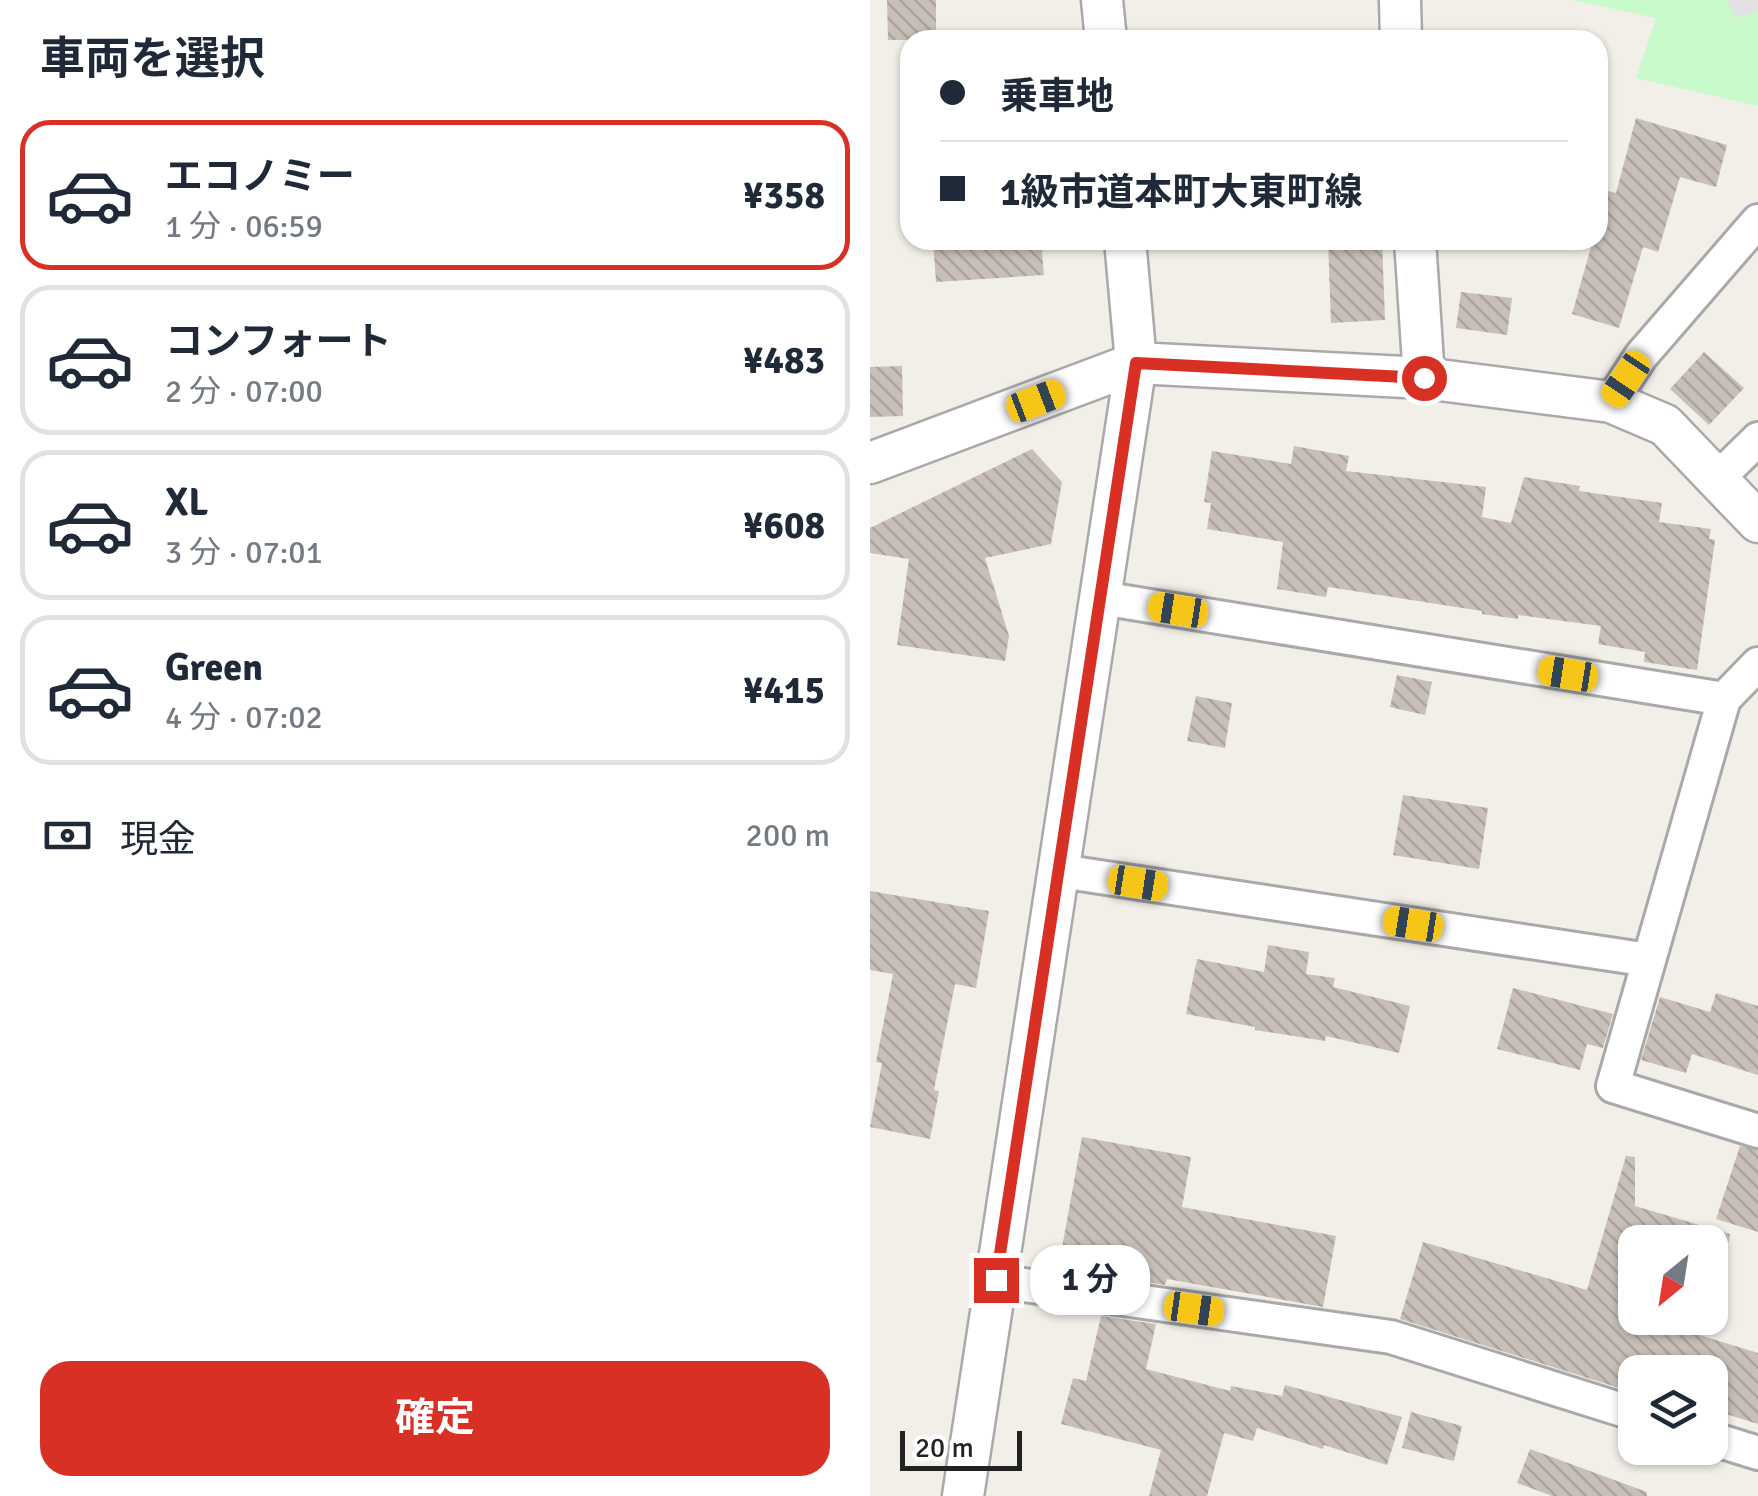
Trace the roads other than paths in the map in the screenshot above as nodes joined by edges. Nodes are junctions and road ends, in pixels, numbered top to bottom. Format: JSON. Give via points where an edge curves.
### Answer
{"nodes":[{"id":1,"x":1102,"y":0,"type":"edge"},
{"id":2,"x":1400,"y":0,"type":"edge"},
{"id":3,"x":1105,"y":30,"type":"edge"},
{"id":4,"x":1401,"y":30,"type":"edge"},
{"id":5,"x":1758,"y":221,"type":"edge"},
{"id":6,"x":1126,"y":250,"type":"edge"},
{"id":7,"x":1416,"y":250,"type":"edge"},
{"id":8,"x":1136,"y":363,"type":"junction"},
{"id":9,"x":1424,"y":378,"type":"junction"},
{"id":10,"x":1611,"y":402,"type":"junction"},
{"id":11,"x":1758,"y":438,"type":"edge"},
{"id":12,"x":870,"y":464,"type":"edge"},
{"id":13,"x":1716,"y":480,"type":"junction"},
{"id":14,"x":1758,"y":522,"type":"edge"},
{"id":15,"x":1101,"y":598,"type":"junction"},
{"id":16,"x":1758,"y":664,"type":"edge"},
{"id":17,"x":1724,"y":699,"type":"junction"},
{"id":18,"x":1060,"y":871,"type":"junction"},
{"id":19,"x":1649,"y":960,"type":"junction"},
{"id":20,"x":1758,"y":1131,"type":"edge"},
{"id":21,"x":996,"y":1280,"type":"junction"},
{"id":22,"x":1618,"y":1409,"type":"edge"},
{"id":23,"x":1728,"y":1444,"type":"edge"},
{"id":24,"x":1758,"y":1453,"type":"edge"},
{"id":25,"x":963,"y":1496,"type":"edge"}],
"edges":[{"from":1,"to":3,"type":"street"},
{"from":2,"to":4,"type":"street"},
{"from":5,"to":10,"type":"street"},
{"from":6,"to":8,"type":"street"},
{"from":7,"to":9,"type":"street"},
{"from":8,"to":9,"type":"street"},
{"from":8,"to":12,"type":"street"},
{"from":8,"to":15,"type":"street"},
{"from":9,"to":10,"type":"street"},
{"from":10,"to":13,"type":"street","via":[[1665,425]]},
{"from":11,"to":13,"type":"street"},
{"from":13,"to":14,"type":"street"},
{"from":15,"to":17,"type":"street"},
{"from":15,"to":18,"type":"street"},
{"from":16,"to":17,"type":"street"},
{"from":17,"to":19,"type":"street"},
{"from":18,"to":19,"type":"street"},
{"from":18,"to":21,"type":"street"},
{"from":19,"to":20,"type":"street","via":[[1612,1086]]},
{"from":21,"to":22,"type":"street","via":[[1391,1337]]},
{"from":21,"to":25,"type":"street"},
{"from":23,"to":24,"type":"street"}]}
